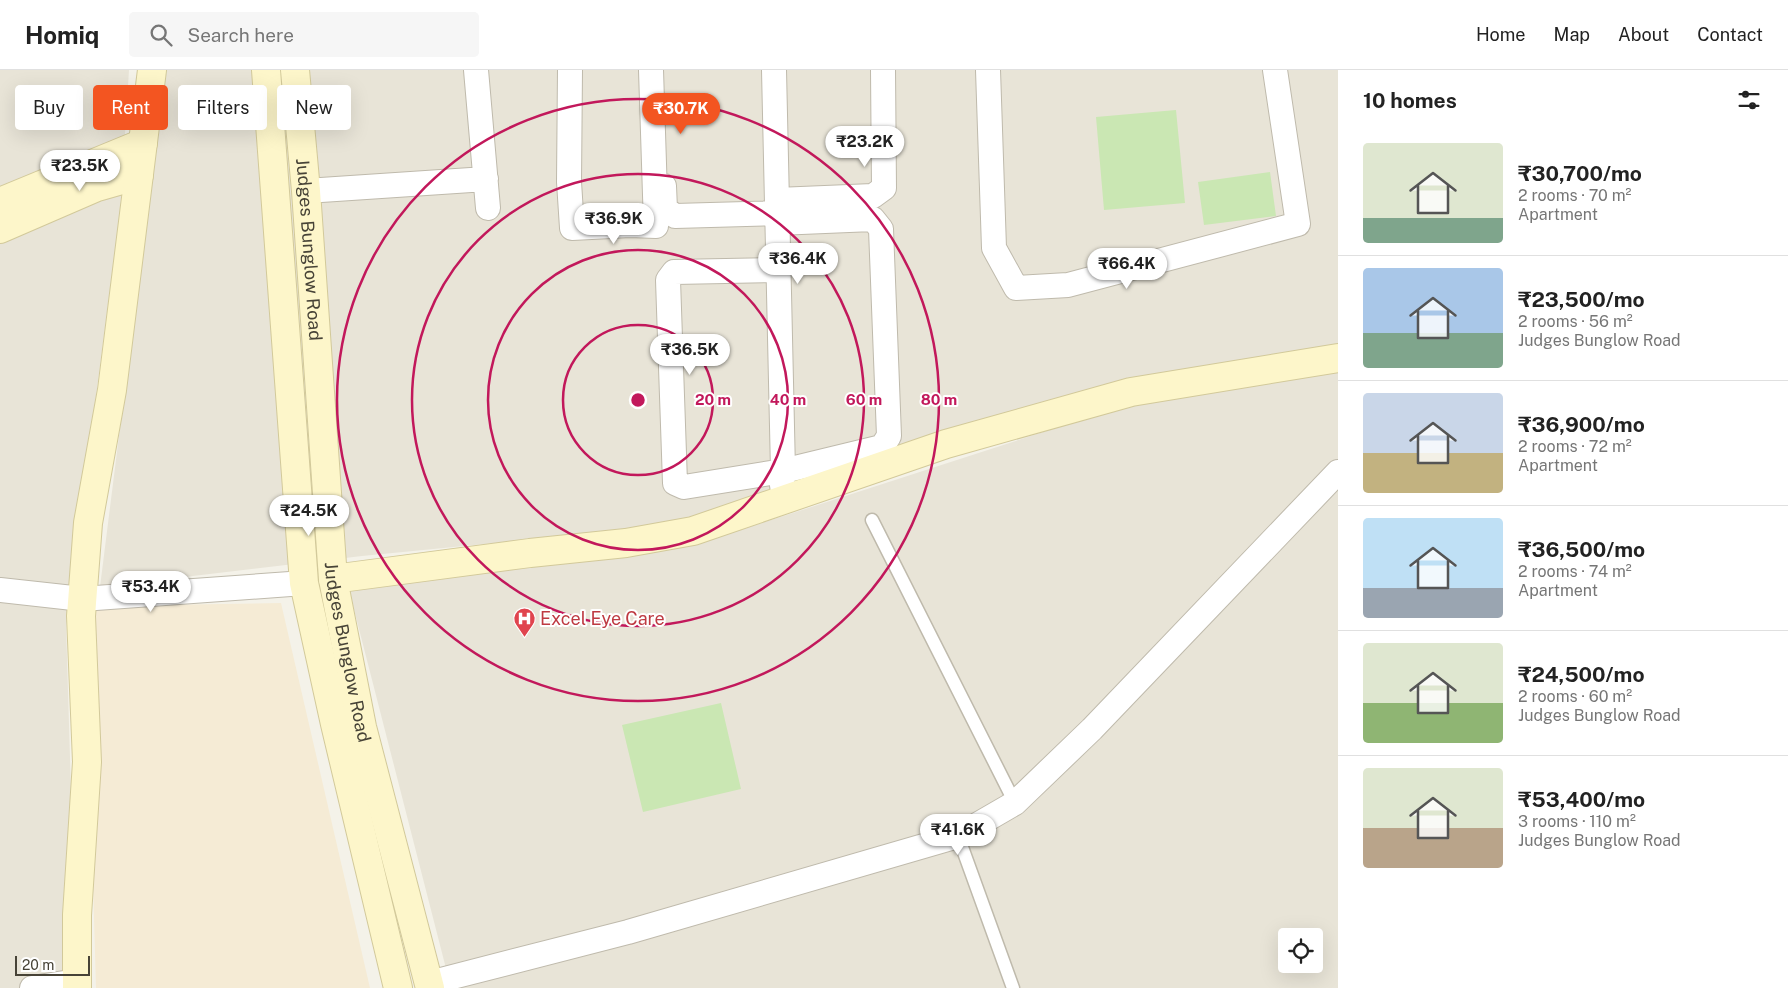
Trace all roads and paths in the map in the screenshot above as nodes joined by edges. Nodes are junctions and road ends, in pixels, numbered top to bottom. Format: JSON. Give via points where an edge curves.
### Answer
{"nodes":[{"id":1,"x":152,"y":70,"type":"edge"},
{"id":2,"x":266,"y":70,"type":"edge"},
{"id":3,"x":295,"y":70,"type":"edge"},
{"id":4,"x":476,"y":70,"type":"edge"},
{"id":5,"x":570,"y":70,"type":"edge"},
{"id":6,"x":651,"y":70,"type":"edge"},
{"id":7,"x":659,"y":70,"type":"edge"},
{"id":8,"x":774,"y":70,"type":"edge"},
{"id":9,"x":883,"y":70,"type":"edge"},
{"id":10,"x":988,"y":70,"type":"edge"},
{"id":11,"x":1275,"y":70,"type":"edge"},
{"id":12,"x":143,"y":143,"type":"junction"},
{"id":13,"x":139,"y":175,"type":"junction"},
{"id":14,"x":486,"y":179,"type":"junction"},
{"id":15,"x":306,"y":191,"type":"junction"},
{"id":16,"x":0,"y":202,"type":"edge"},
{"id":17,"x":488,"y":208,"type":"dead end"},
{"id":18,"x":777,"y":212,"type":"junction"},
{"id":19,"x":0,"y":228,"type":"edge"},
{"id":20,"x":779,"y":270,"type":"junction"},
{"id":21,"x":1338,"y":358,"type":"edge"},
{"id":22,"x":783,"y":471,"type":"junction"},
{"id":23,"x":1338,"y":472,"type":"edge"},
{"id":24,"x":781,"y":500,"type":"junction"},
{"id":25,"x":872,"y":520,"type":"dead end"},
{"id":26,"x":333,"y":579,"type":"junction"},
{"id":27,"x":304,"y":583,"type":"junction"},
{"id":28,"x":0,"y":590,"type":"edge"},
{"id":29,"x":82,"y":599,"type":"junction"},
{"id":30,"x":1015,"y":804,"type":"junction"},
{"id":31,"x":958,"y":836,"type":"junction"},
{"id":32,"x":77,"y":984,"type":"edge"},
{"id":33,"x":430,"y":986,"type":"edge"},
{"id":34,"x":32,"y":988,"type":"edge"},
{"id":35,"x":398,"y":988,"type":"edge"},
{"id":36,"x":1013,"y":988,"type":"edge"}],
"edges":[{"from":1,"to":12,"type":"street"},
{"from":2,"to":27,"type":"street","name":"Judges Bunglow Road"},
{"from":3,"to":15,"type":"street","name":"Judges Bunglow Road"},
{"from":4,"to":14,"type":"street"},
{"from":5,"to":6,"type":"street","via":[[572,228],[656,226]]},
{"from":7,"to":18,"type":"street","via":[[665,209],[675,216]]},
{"from":8,"to":18,"type":"street"},
{"from":9,"to":18,"type":"street","via":[[884,188],[873,196]]},
{"from":10,"to":11,"type":"street","via":[[994,248],[1016,288],[1068,285],[1298,224]]},
{"from":12,"to":13,"type":"street"},
{"from":12,"to":16,"type":"street"},
{"from":13,"to":19,"type":"street","via":[[97,187]]},
{"from":13,"to":29,"type":"street","via":[[112,390],[88,523]]},
{"from":14,"to":15,"type":"street"},
{"from":14,"to":17,"type":"street"},
{"from":15,"to":26,"type":"street","name":"Judges Bunglow Road"},
{"from":18,"to":20,"type":"street"},
{"from":18,"to":22,"type":"street","via":[[873,219],[881,229],[889,436],[882,447]]},
{"from":20,"to":22,"type":"street"},
{"from":20,"to":22,"type":"street","via":[[674,272],[668,280],[675,483],[684,487]]},
{"from":21,"to":24,"type":"street","via":[[1131,392],[946,444]]},
{"from":22,"to":24,"type":"street"},
{"from":23,"to":30,"type":"street","via":[[1092,729]]},
{"from":24,"to":26,"type":"street","via":[[693,531],[626,543]]},
{"from":25,"to":30,"type":"lane"},
{"from":26,"to":33,"type":"street","name":"Judges Bunglow Road","via":[[362,726]]},
{"from":27,"to":29,"type":"street"},
{"from":27,"to":35,"type":"street","name":"Judges Bunglow Road"},
{"from":28,"to":29,"type":"street"},
{"from":29,"to":32,"type":"street","via":[[87,762],[77,915]]},
{"from":30,"to":31,"type":"street"},
{"from":31,"to":33,"type":"street"},
{"from":31,"to":36,"type":"lane"},
{"from":32,"to":34,"type":"street"}]}
